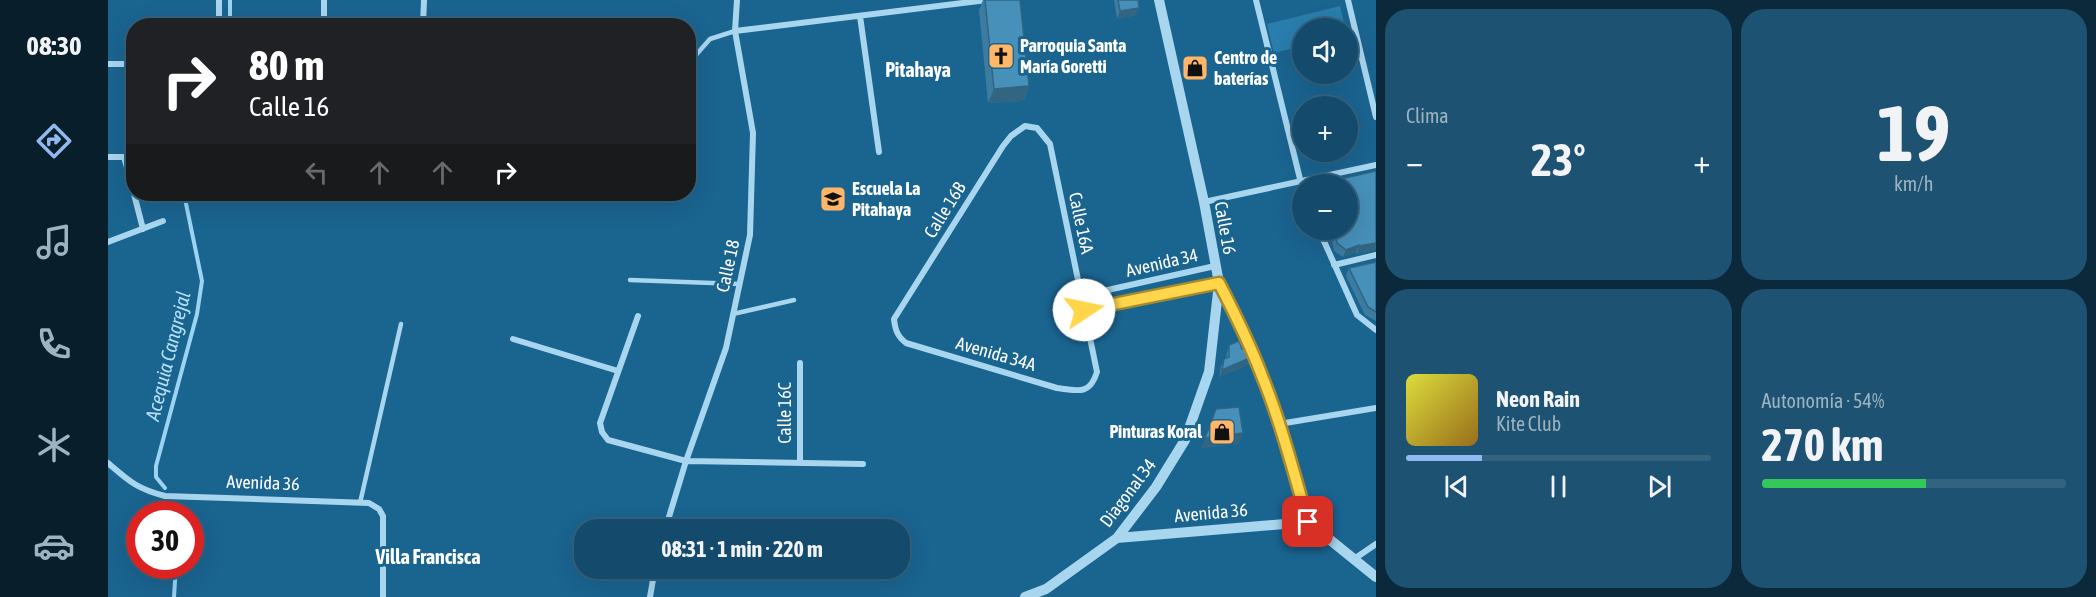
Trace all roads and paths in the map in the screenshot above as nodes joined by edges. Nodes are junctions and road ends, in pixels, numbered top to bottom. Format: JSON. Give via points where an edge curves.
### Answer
{"nodes":[{"id":1,"x":219,"y":0,"type":"edge"},
{"id":2,"x":324,"y":0,"type":"edge"},
{"id":3,"x":424,"y":0,"type":"edge"},
{"id":4,"x":737,"y":0,"type":"edge"},
{"id":5,"x":987,"y":0,"type":"edge"},
{"id":6,"x":1159,"y":0,"type":"edge"},
{"id":7,"x":1256,"y":0,"type":"edge"},
{"id":8,"x":1348,"y":0,"type":"edge"},
{"id":9,"x":965,"y":2,"type":"edge"},
{"id":10,"x":860,"y":16,"type":"junction"},
{"id":11,"x":219,"y":18,"type":"edge"},
{"id":12,"x":324,"y":18,"type":"edge"},
{"id":13,"x":423,"y":18,"type":"edge"},
{"id":14,"x":735,"y":31,"type":"junction"},
{"id":15,"x":696,"y":55,"type":"edge"},
{"id":16,"x":108,"y":64,"type":"edge"},
{"id":17,"x":126,"y":64,"type":"edge"},
{"id":18,"x":1376,"y":117,"type":"edge"},
{"id":19,"x":1030,"y":126,"type":"joint"},
{"id":20,"x":879,"y":152,"type":"dead end"},
{"id":21,"x":108,"y":157,"type":"edge"},
{"id":22,"x":124,"y":157,"type":"joint"},
{"id":23,"x":126,"y":164,"type":"edge"},
{"id":24,"x":1376,"y":165,"type":"edge"},
{"id":25,"x":1299,"y":174,"type":"edge"},
{"id":26,"x":1340,"y":174,"type":"edge"},
{"id":27,"x":1292,"y":186,"type":"edge"},
{"id":28,"x":136,"y":201,"type":"edge"},
{"id":29,"x":1204,"y":202,"type":"junction"},
{"id":30,"x":164,"y":221,"type":"dead end"},
{"id":31,"x":143,"y":228,"type":"junction"},
{"id":32,"x":1323,"y":240,"type":"edge"},
{"id":33,"x":108,"y":242,"type":"edge"},
{"id":34,"x":1376,"y":255,"type":"edge"},
{"id":35,"x":1334,"y":265,"type":"junction"},
{"id":36,"x":1215,"y":266,"type":"junction"},
{"id":37,"x":630,"y":280,"type":"dead end"},
{"id":38,"x":1219,"y":283,"type":"junction"},
{"id":39,"x":740,"y":284,"type":"junction"},
{"id":40,"x":1081,"y":296,"type":"junction"},
{"id":41,"x":794,"y":300,"type":"dead end"},
{"id":42,"x":1084,"y":310,"type":"junction"},
{"id":43,"x":733,"y":314,"type":"junction"},
{"id":44,"x":638,"y":316,"type":"dead end"},
{"id":45,"x":894,"y":319,"type":"joint"},
{"id":46,"x":401,"y":324,"type":"dead end"},
{"id":47,"x":1376,"y":330,"type":"edge"},
{"id":48,"x":513,"y":339,"type":"dead end"},
{"id":49,"x":800,"y":363,"type":"dead end"},
{"id":50,"x":618,"y":371,"type":"junction"},
{"id":51,"x":1097,"y":372,"type":"joint"},
{"id":52,"x":1376,"y":408,"type":"edge"},
{"id":53,"x":1279,"y":424,"type":"junction"},
{"id":54,"x":686,"y":461,"type":"junction"},
{"id":55,"x":800,"y":462,"type":"junction"},
{"id":56,"x":108,"y":463,"type":"edge"},
{"id":57,"x":863,"y":464,"type":"dead end"},
{"id":58,"x":360,"y":502,"type":"junction"},
{"id":59,"x":668,"y":519,"type":"edge"},
{"id":60,"x":1308,"y":522,"type":"junction"},
{"id":61,"x":1117,"y":538,"type":"junction"},
{"id":62,"x":1376,"y":544,"type":"edge"},
{"id":63,"x":1354,"y":559,"type":"junction"},
{"id":64,"x":1376,"y":577,"type":"edge"},
{"id":65,"x":653,"y":579,"type":"edge"},
{"id":66,"x":1044,"y":593,"type":"edge"},
{"id":67,"x":383,"y":597,"type":"edge"},
{"id":68,"x":650,"y":597,"type":"edge"},
{"id":69,"x":1025,"y":597,"type":"edge"}],
"edges":[{"from":1,"to":11,"type":"street"},
{"from":2,"to":12,"type":"street"},
{"from":3,"to":13,"type":"street"},
{"from":4,"to":14,"type":"street","name":"Calle 18"},
{"from":5,"to":9,"type":"street"},
{"from":6,"to":29,"type":"street","name":"Calle 16"},
{"from":7,"to":25,"type":"street"},
{"from":8,"to":18,"type":"street"},
{"from":9,"to":10,"type":"street"},
{"from":10,"to":14,"type":"street"},
{"from":10,"to":20,"type":"street"},
{"from":14,"to":15,"type":"lane","via":[[710,39]]},
{"from":14,"to":39,"type":"street","name":"Calle 18","via":[[753,133],[750,235]]},
{"from":16,"to":17,"type":"street"},
{"from":19,"to":40,"type":"street","name":"Calle 16A","via":[[1037,128],[1050,144]]},
{"from":19,"to":45,"type":"street","name":"Calle 16B","via":[[1020,129],[1003,146]]},
{"from":21,"to":22,"type":"street"},
{"from":22,"to":23,"type":"street"},
{"from":24,"to":26,"type":"street"},
{"from":27,"to":29,"type":"street"},
{"from":28,"to":31,"type":"street"},
{"from":29,"to":36,"type":"street","name":"Calle 16"},
{"from":30,"to":31,"type":"street"},
{"from":31,"to":33,"type":"street"},
{"from":32,"to":35,"type":"street"},
{"from":34,"to":35,"type":"street"},
{"from":35,"to":47,"type":"street","via":[[1357,315]]},
{"from":36,"to":38,"type":"street","name":"Calle 16"},
{"from":36,"to":40,"type":"street","name":"Avenida 34"},
{"from":37,"to":39,"type":"lane"},
{"from":38,"to":42,"type":"street","name":"Avenida 34"},
{"from":38,"to":53,"type":"street","name":"Calle 16","via":[[1246,336]]},
{"from":38,"to":61,"type":"street","name":"Diagonal 34","via":[[1209,372],[1185,440]]},
{"from":39,"to":43,"type":"street","name":"Calle 18"},
{"from":40,"to":42,"type":"street","name":"Calle 16A"},
{"from":41,"to":43,"type":"lane"},
{"from":42,"to":51,"type":"street","name":"Calle 16A"},
{"from":43,"to":54,"type":"street","name":"Calle 18","via":[[726,348]]},
{"from":44,"to":50,"type":"street"},
{"from":45,"to":51,"type":"street","name":"Avenida 34A","via":[[897,334],[906,343],[1057,388],[1083,390]]},
{"from":46,"to":58,"type":"lane"},
{"from":48,"to":50,"type":"street"},
{"from":49,"to":55,"type":"street","name":"Calle 16C"},
{"from":50,"to":54,"type":"street","via":[[600,423],[608,440]]},
{"from":52,"to":53,"type":"street"},
{"from":53,"to":60,"type":"street","name":"Calle 16"},
{"from":54,"to":55,"type":"street"},
{"from":54,"to":59,"type":"street","name":"Calle 18"},
{"from":55,"to":57,"type":"street"},
{"from":56,"to":58,"type":"street","name":"Avenida 36","via":[[132,484],[165,496]]},
{"from":58,"to":67,"type":"street","name":"Avenida 36","via":[[379,509],[383,516]]},
{"from":60,"to":61,"type":"street","name":"Avenida 36"},
{"from":60,"to":63,"type":"street"},
{"from":61,"to":66,"type":"street","name":"Diagonal 34"},
{"from":62,"to":63,"type":"street"},
{"from":63,"to":64,"type":"street"},
{"from":65,"to":68,"type":"street"},
{"from":66,"to":69,"type":"street","name":"Diagonal 34"}]}
